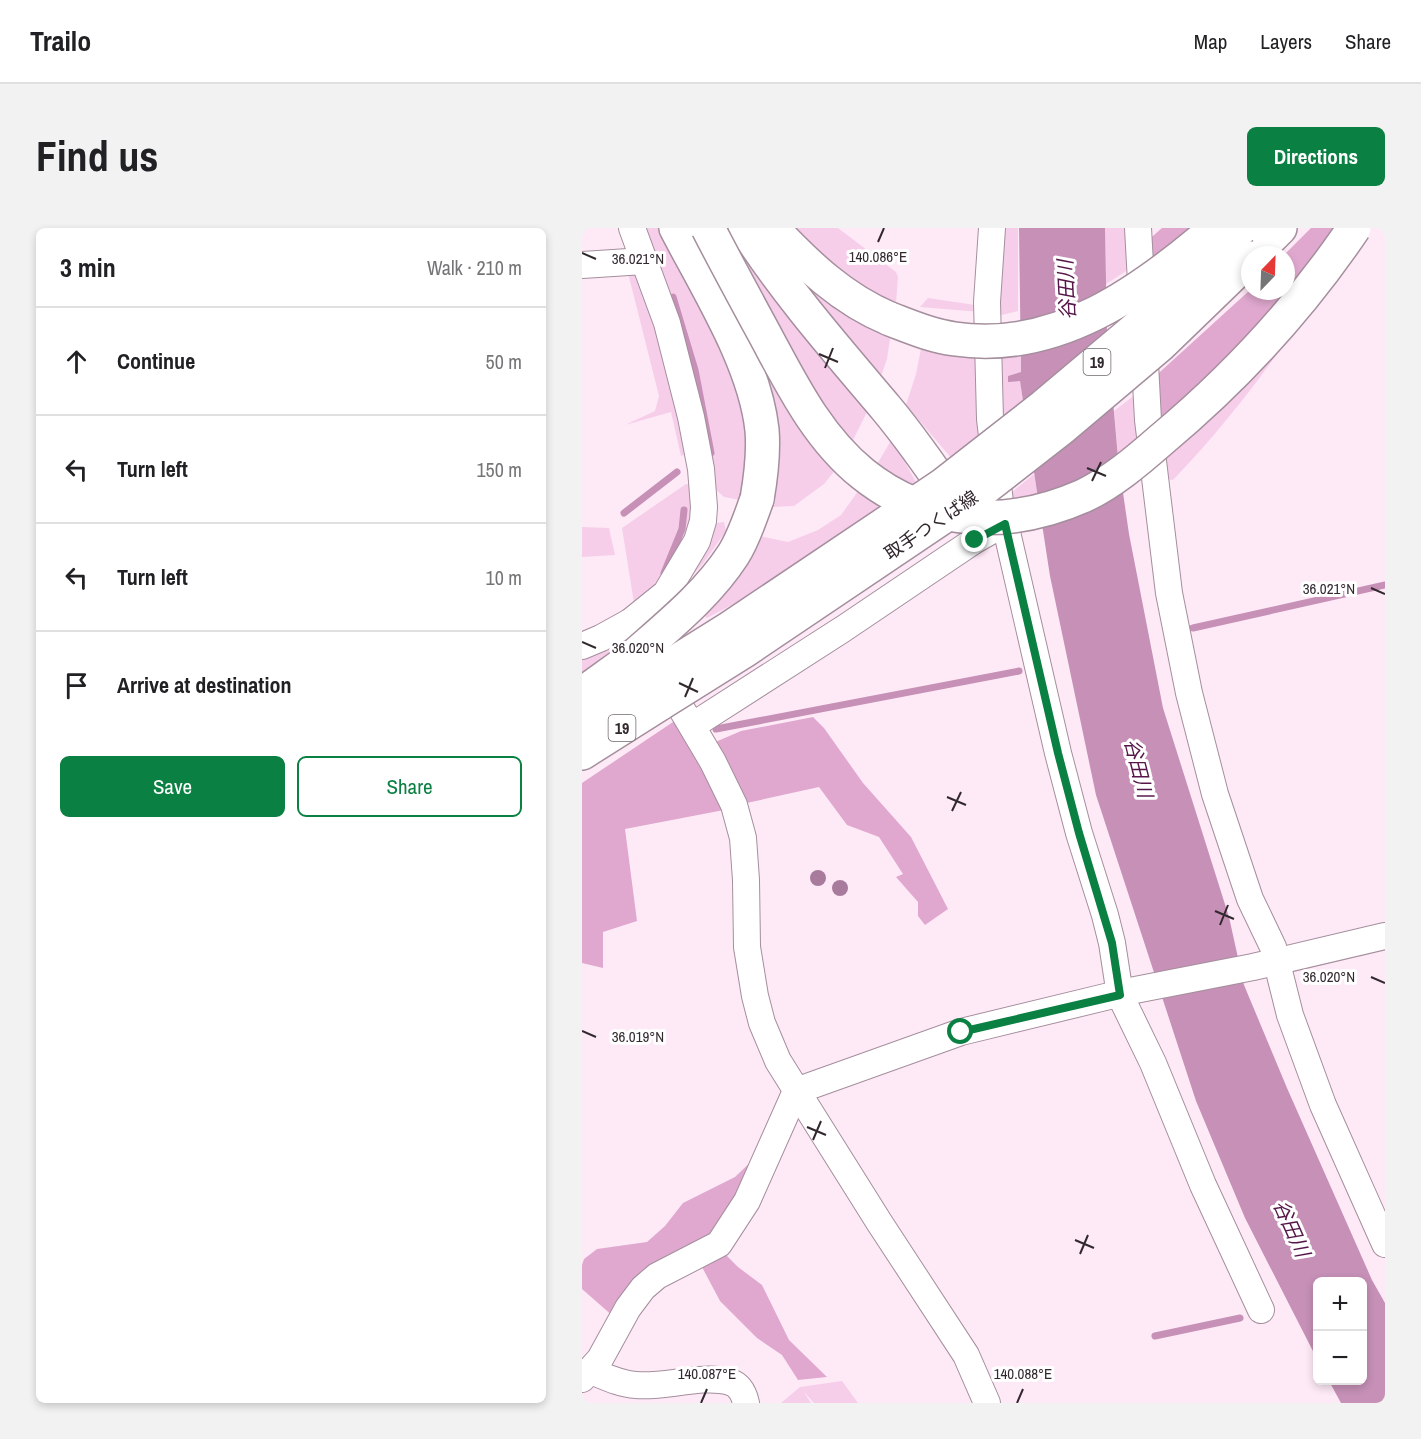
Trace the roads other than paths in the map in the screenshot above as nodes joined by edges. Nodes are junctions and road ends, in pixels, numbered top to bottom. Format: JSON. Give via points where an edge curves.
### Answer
{"nodes":[{"id":1,"x":632,"y":228,"type":"edge"},
{"id":2,"x":676,"y":228,"type":"edge"},
{"id":3,"x":708,"y":228,"type":"edge"},
{"id":4,"x":745,"y":228,"type":"edge"},
{"id":5,"x":772,"y":228,"type":"edge"},
{"id":6,"x":992,"y":228,"type":"edge"},
{"id":7,"x":1138,"y":228,"type":"edge"},
{"id":8,"x":1216,"y":228,"type":"edge"},
{"id":9,"x":1241,"y":228,"type":"edge"},
{"id":10,"x":1280,"y":228,"type":"edge"},
{"id":11,"x":1354,"y":228,"type":"edge"},
{"id":12,"x":1262,"y":246,"type":"edge"},
{"id":13,"x":644,"y":261,"type":"junction"},
{"id":14,"x":582,"y":265,"type":"edge"},
{"id":15,"x":1241,"y":267,"type":"edge"},
{"id":16,"x":951,"y":496,"type":"junction"},
{"id":17,"x":1005,"y":524,"type":"junction"},
{"id":18,"x":630,"y":622,"type":"junction"},
{"id":19,"x":582,"y":646,"type":"edge"},
{"id":20,"x":647,"y":680,"type":"junction"},
{"id":21,"x":582,"y":694,"type":"edge"},
{"id":22,"x":582,"y":720,"type":"edge"},
{"id":23,"x":692,"y":726,"type":"junction"},
{"id":24,"x":582,"y":753,"type":"edge"},
{"id":25,"x":1385,"y":936,"type":"edge"},
{"id":26,"x":1264,"y":964,"type":"junction"},
{"id":27,"x":1125,"y":993,"type":"junction"},
{"id":28,"x":796,"y":1091,"type":"junction"},
{"id":29,"x":1385,"y":1244,"type":"edge"},
{"id":30,"x":1261,"y":1310,"type":"dead end"},
{"id":31,"x":587,"y":1375,"type":"edge"},
{"id":32,"x":746,"y":1403,"type":"edge"},
{"id":33,"x":987,"y":1403,"type":"edge"}],
"edges":[{"from":1,"to":13,"type":"street"},
{"from":2,"to":20,"type":"main road","bridge":true,"via":[[725,322],[757,400],[762,475],[739,543],[720,572],[681,614]]},
{"from":3,"to":11,"type":"main road","bridge":true,"via":[[792,387],[841,453],[862,473],[905,500],[934,511],[984,519],[1032,513],[1085,495],[1145,454],[1255,353]]},
{"from":4,"to":16,"type":"main road"},
{"from":5,"to":8,"type":"main road","bridge":true,"via":[[818,274],[866,309],[934,335],[976,341],[1042,335],[1088,319],[1172,265]]},
{"from":6,"to":17,"type":"street","via":[[987,302],[990,419]]},
{"from":7,"to":26,"type":"street","via":[[1148,420],[1169,593],[1215,794],[1250,899],[1273,947]]},
{"from":9,"to":16,"type":"main road","name":"取手つくば線","number":"19","bridge":true},
{"from":10,"to":12,"type":"main road"},
{"from":13,"to":14,"type":"street"},
{"from":13,"to":18,"type":"street","via":[[667,323],[691,417],[704,507],[697,541],[666,593]]},
{"from":15,"to":16,"type":"main road","name":"取手つくば線","number":"19","bridge":true,"via":[[1161,345],[1063,427]]},
{"from":16,"to":20,"type":"main road","name":"取手つくば線","number":"19","bridge":true},
{"from":17,"to":23,"type":"street"},
{"from":17,"to":27,"type":"street","via":[[1058,753]]},
{"from":18,"to":19,"type":"street"},
{"from":18,"to":23,"type":"street"},
{"from":20,"to":21,"type":"main road"},
{"from":20,"to":22,"type":"main road","name":"取手つくば線","number":"19"},
{"from":20,"to":24,"type":"main road","name":"取手つくば線","number":"19"},
{"from":23,"to":28,"type":"street","via":[[734,805],[742,838],[747,947],[755,996],[769,1041]]},
{"from":25,"to":26,"type":"street"},
{"from":26,"to":27,"type":"street"},
{"from":26,"to":29,"type":"street","via":[[1290,1016],[1323,1105]]},
{"from":27,"to":28,"type":"street","via":[[961,1032]]},
{"from":27,"to":30,"type":"street","via":[[1203,1185]]},
{"from":28,"to":31,"type":"street","via":[[747,1201],[720,1244],[657,1276],[643,1288]]},
{"from":28,"to":33,"type":"street","via":[[966,1355]]},
{"from":31,"to":32,"type":"street","via":[[639,1386],[704,1380],[731,1382],[742,1390]]}]}
